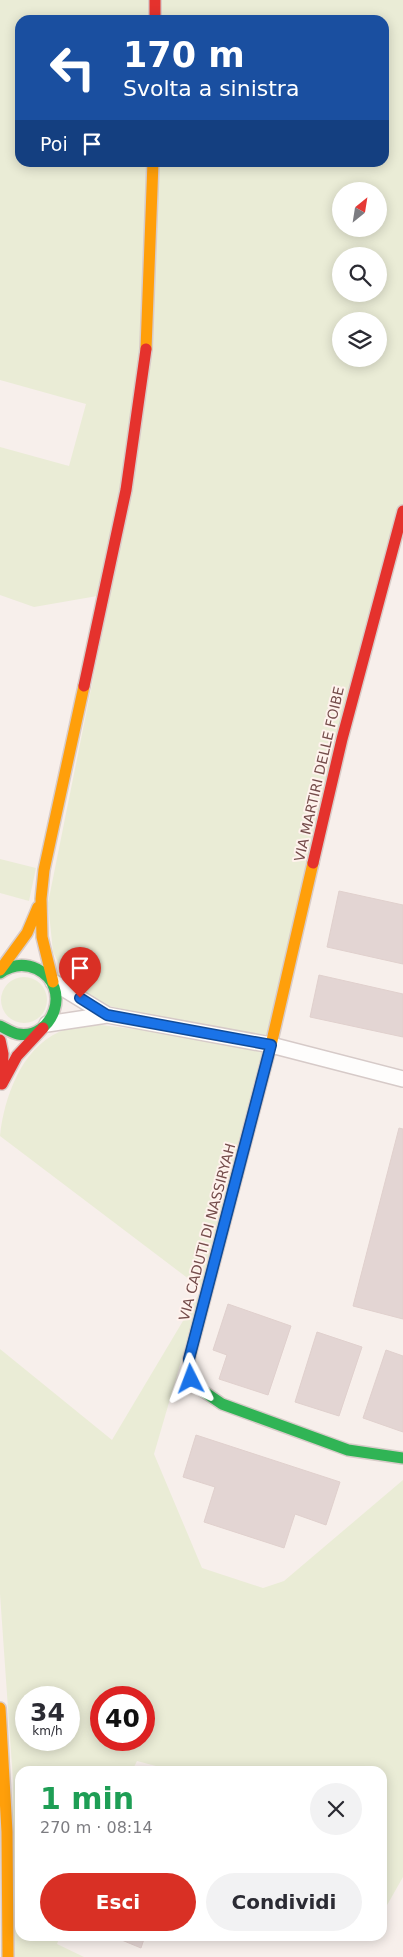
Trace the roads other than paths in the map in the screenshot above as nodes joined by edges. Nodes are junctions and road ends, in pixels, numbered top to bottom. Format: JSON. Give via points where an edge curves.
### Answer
{"nodes":[{"id":1,"x":155,"y":0,"type":"edge"},
{"id":2,"x":155,"y":15,"type":"edge"},
{"id":3,"x":154,"y":167,"type":"edge"},
{"id":4,"x":403,"y":511,"type":"edge"},
{"id":5,"x":41,"y":899,"type":"junction"},
{"id":6,"x":0,"y":972,"type":"edge"},
{"id":7,"x":53,"y":982,"type":"junction"},
{"id":8,"x":107,"y":1015,"type":"junction"},
{"id":9,"x":48,"y":1024,"type":"junction"},
{"id":10,"x":0,"y":1026,"type":"edge"},
{"id":11,"x":0,"y":1040,"type":"edge"},
{"id":12,"x":271,"y":1045,"type":"junction"},
{"id":13,"x":403,"y":1079,"type":"edge"},
{"id":14,"x":1,"y":1087,"type":"edge"},
{"id":15,"x":403,"y":1458,"type":"edge"},
{"id":16,"x":0,"y":1708,"type":"edge"},
{"id":17,"x":8,"y":1957,"type":"edge"}],
"edges":[{"from":1,"to":2,"type":"main road"},
{"from":3,"to":5,"type":"main road","via":[[148,337],[126,490],[44,870]]},
{"from":4,"to":12,"type":"main road","name":"VIA MARTIRI DELLE FOIBE","via":[[342,738]]},
{"from":5,"to":6,"type":"main road","via":[[27,933]]},
{"from":5,"to":7,"type":"main road","via":[[42,936]]},
{"from":6,"to":7,"type":"main road","via":[[22,964],[38,968]]},
{"from":7,"to":8,"type":"street"},
{"from":7,"to":9,"type":"main road","via":[[57,999],[55,1012]]},
{"from":8,"to":9,"type":"street"},
{"from":8,"to":12,"type":"street"},
{"from":9,"to":10,"type":"main road","via":[[40,1030],[20,1034],[8,1032]]},
{"from":9,"to":14,"type":"main road","via":[[16,1056]]},
{"from":11,"to":14,"type":"main road","via":[[3,1054]]},
{"from":12,"to":13,"type":"street"},
{"from":12,"to":15,"type":"main road","name":"VIA CADUTI DI NASSIRYAH","via":[[189,1359],[191,1379],[222,1404],[348,1450]]},
{"from":16,"to":17,"type":"main road","via":[[10,1875]]}]}
